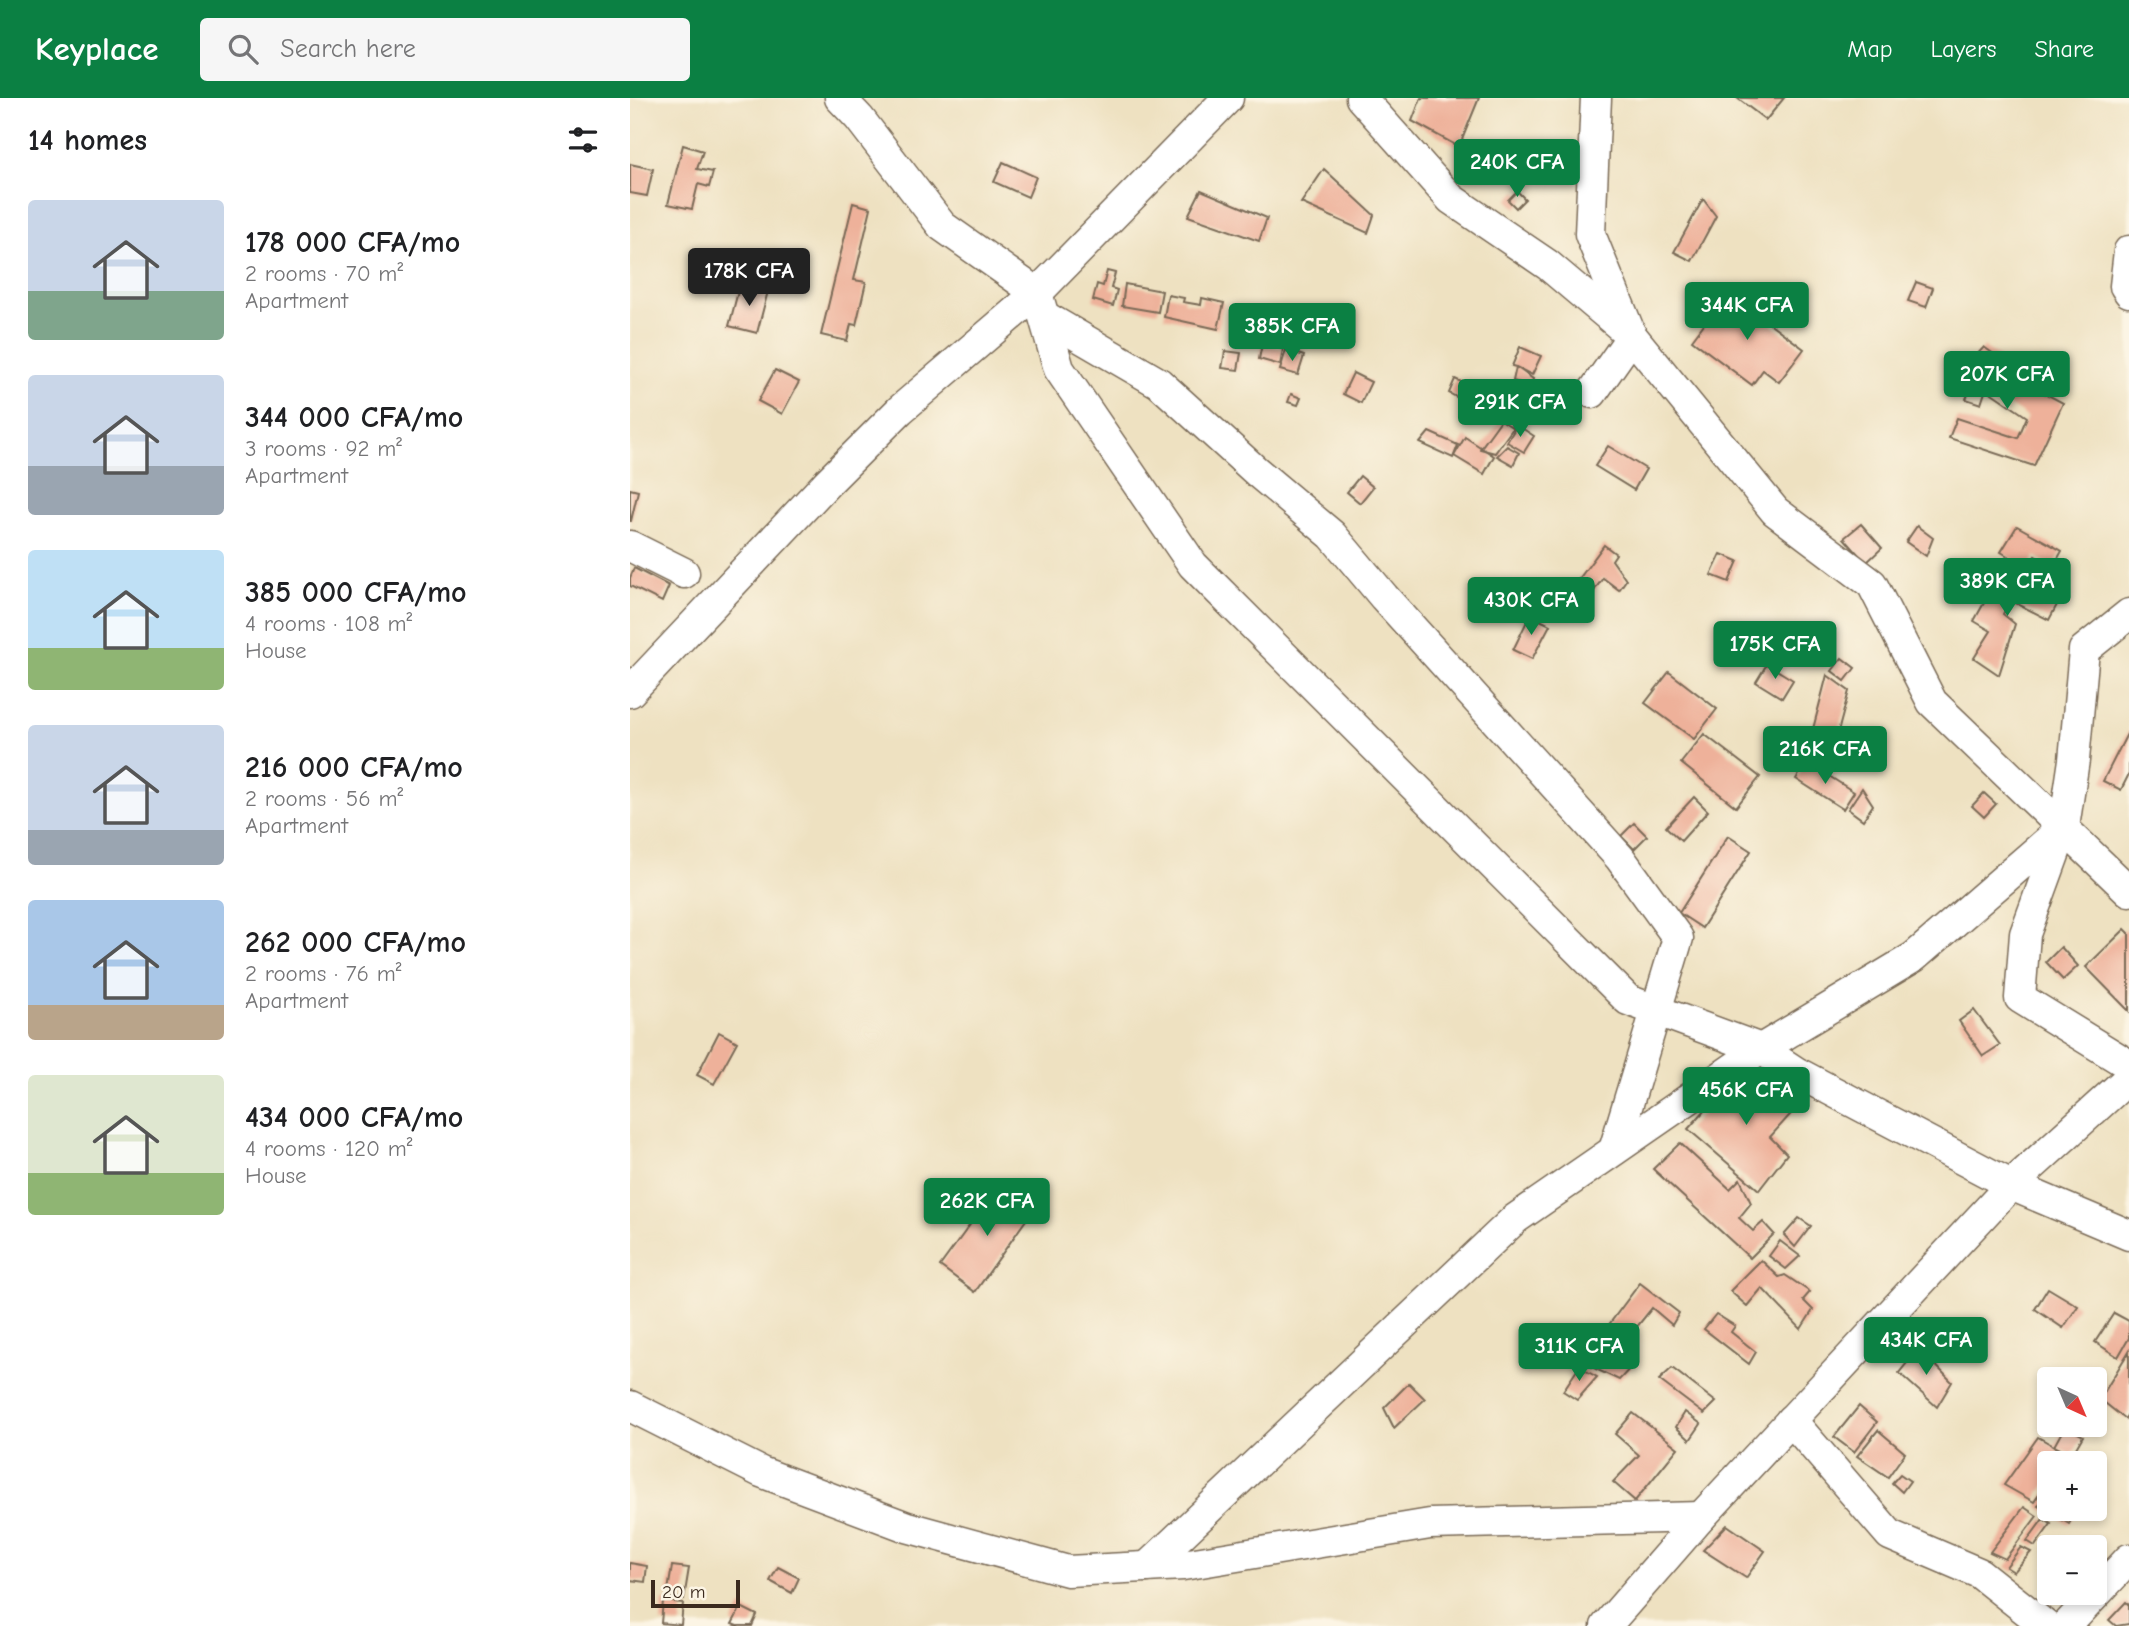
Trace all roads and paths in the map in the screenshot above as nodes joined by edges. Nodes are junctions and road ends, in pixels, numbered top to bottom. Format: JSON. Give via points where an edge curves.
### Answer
{"nodes":[{"id":1,"x":840,"y":98,"type":"edge"},
{"id":2,"x":1228,"y":98,"type":"edge"},
{"id":3,"x":1361,"y":98,"type":"edge"},
{"id":4,"x":1596,"y":98,"type":"edge"},
{"id":5,"x":2129,"y":251,"type":"edge"},
{"id":6,"x":2129,"y":292,"type":"edge"},
{"id":7,"x":1040,"y":304,"type":"junction"},
{"id":8,"x":1632,"y":337,"type":"junction"},
{"id":9,"x":1592,"y":393,"type":"dead end"},
{"id":10,"x":630,"y":546,"type":"edge"},
{"id":11,"x":684,"y":573,"type":"dead end"},
{"id":12,"x":2129,"y":614,"type":"edge"},
{"id":13,"x":630,"y":692,"type":"edge"},
{"id":14,"x":2064,"y":827,"type":"junction"},
{"id":15,"x":2129,"y":891,"type":"edge"},
{"id":16,"x":1657,"y":1011,"type":"junction"},
{"id":17,"x":1761,"y":1049,"type":"junction"},
{"id":18,"x":2129,"y":1065,"type":"edge"},
{"id":19,"x":2129,"y":1078,"type":"edge"},
{"id":20,"x":1615,"y":1150,"type":"junction"},
{"id":21,"x":2011,"y":1185,"type":"junction"},
{"id":22,"x":2129,"y":1235,"type":"edge"},
{"id":23,"x":630,"y":1406,"type":"edge"},
{"id":24,"x":1791,"y":1420,"type":"junction"},
{"id":25,"x":1701,"y":1517,"type":"junction"},
{"id":26,"x":2129,"y":1559,"type":"edge"},
{"id":27,"x":1147,"y":1567,"type":"junction"},
{"id":28,"x":1606,"y":1626,"type":"edge"},
{"id":29,"x":2046,"y":1626,"type":"edge"},
{"id":30,"x":2066,"y":1626,"type":"edge"}],
"edges":[{"from":1,"to":7,"type":"street","via":[[943,226]]},
{"from":2,"to":7,"type":"street"},
{"from":3,"to":8,"type":"street","via":[[1451,199],[1548,265]]},
{"from":4,"to":8,"type":"street","via":[[1590,234]]},
{"from":5,"to":6,"type":"street","via":[[2125,286]]},
{"from":7,"to":13,"type":"street","via":[[900,410]]},
{"from":7,"to":16,"type":"street","via":[[1059,369],[1192,565],[1629,1000]]},
{"from":7,"to":16,"type":"street","via":[[1158,383],[1332,535],[1620,858],[1678,938]]},
{"from":8,"to":9,"type":"street"},
{"from":8,"to":14,"type":"street","via":[[1775,511],[1872,584],[1932,702]]},
{"from":10,"to":11,"type":"street"},
{"from":12,"to":14,"type":"street","via":[[2084,650]]},
{"from":14,"to":15,"type":"street"},
{"from":14,"to":17,"type":"street","via":[[1914,957]]},
{"from":14,"to":18,"type":"street","via":[[2025,934],[2020,998]]},
{"from":16,"to":17,"type":"street"},
{"from":16,"to":20,"type":"street"},
{"from":17,"to":20,"type":"street"},
{"from":17,"to":21,"type":"street"},
{"from":19,"to":21,"type":"street"},
{"from":20,"to":27,"type":"street","via":[[1515,1219]]},
{"from":21,"to":22,"type":"street"},
{"from":21,"to":24,"type":"street"},
{"from":23,"to":27,"type":"street","via":[[761,1472],[907,1527],[1068,1571]]},
{"from":24,"to":25,"type":"street"},
{"from":24,"to":29,"type":"street","via":[[1890,1535],[1979,1573]]},
{"from":25,"to":27,"type":"street","via":[[1430,1524]]},
{"from":25,"to":28,"type":"street"},
{"from":26,"to":30,"type":"street"}]}
